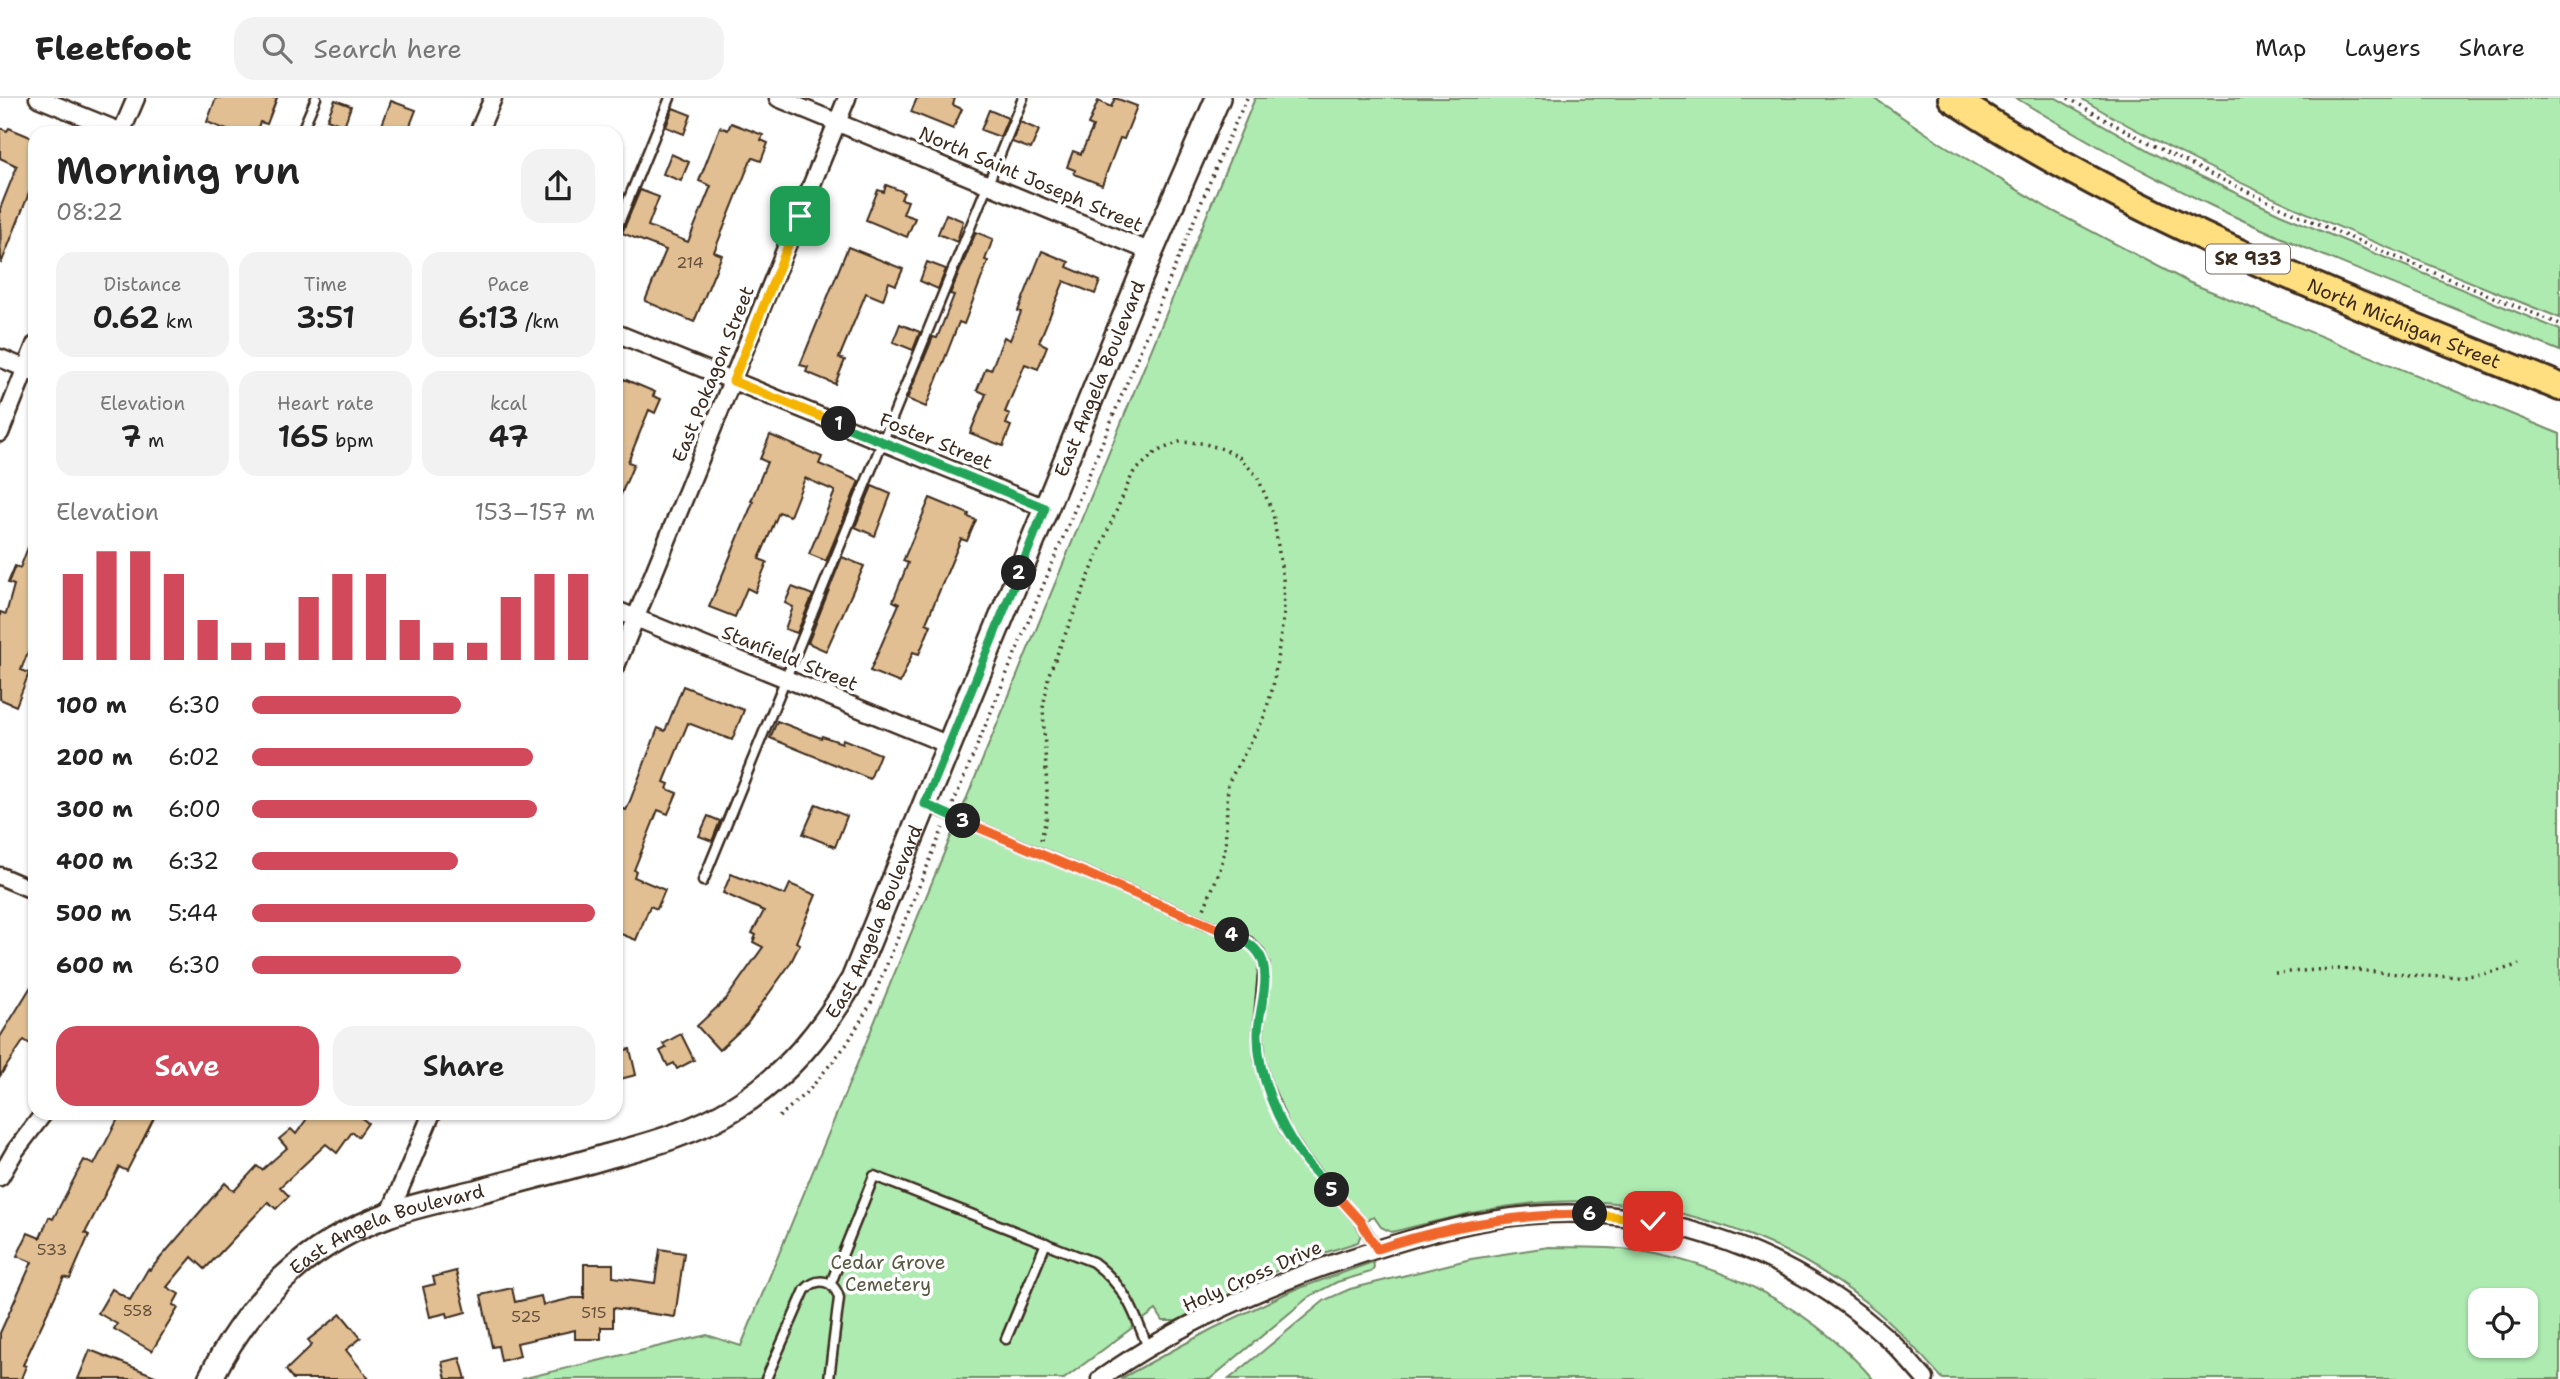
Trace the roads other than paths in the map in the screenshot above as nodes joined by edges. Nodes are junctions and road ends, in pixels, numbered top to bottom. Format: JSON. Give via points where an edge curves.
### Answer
{"nodes":[{"id":1,"x":38,"y":98,"type":"edge"},
{"id":2,"x":135,"y":98,"type":"edge"},
{"id":3,"x":316,"y":98,"type":"edge"},
{"id":4,"x":493,"y":98,"type":"edge"},
{"id":5,"x":670,"y":98,"type":"edge"},
{"id":6,"x":778,"y":98,"type":"edge"},
{"id":7,"x":847,"y":98,"type":"edge"},
{"id":8,"x":1023,"y":98,"type":"edge"},
{"id":9,"x":1218,"y":98,"type":"edge"},
{"id":10,"x":1952,"y":98,"type":"edge"},
{"id":11,"x":838,"y":122,"type":"junction"},
{"id":12,"x":105,"y":126,"type":"edge"},
{"id":13,"x":125,"y":126,"type":"edge"},
{"id":14,"x":304,"y":126,"type":"edge"},
{"id":15,"x":481,"y":126,"type":"edge"},
{"id":16,"x":987,"y":184,"type":"junction"},
{"id":17,"x":623,"y":213,"type":"edge"},
{"id":18,"x":1151,"y":252,"type":"junction"},
{"id":19,"x":623,"y":336,"type":"edge"},
{"id":20,"x":0,"y":358,"type":"edge"},
{"id":21,"x":28,"y":369,"type":"edge"},
{"id":22,"x":28,"y":374,"type":"edge"},
{"id":23,"x":733,"y":381,"type":"junction"},
{"id":24,"x":2560,"y":387,"type":"edge"},
{"id":25,"x":0,"y":433,"type":"edge"},
{"id":26,"x":882,"y":441,"type":"junction"},
{"id":27,"x":1045,"y":508,"type":"junction"},
{"id":28,"x":623,"y":613,"type":"edge"},
{"id":29,"x":636,"y":618,"type":"junction"},
{"id":30,"x":623,"y":649,"type":"edge"},
{"id":31,"x":785,"y":680,"type":"junction"},
{"id":32,"x":949,"y":745,"type":"junction"},
{"id":33,"x":925,"y":804,"type":"junction"},
{"id":34,"x":0,"y":876,"type":"edge"},
{"id":35,"x":704,"y":881,"type":"dead end"},
{"id":36,"x":28,"y":888,"type":"edge"},
{"id":37,"x":39,"y":1120,"type":"edge"},
{"id":38,"x":429,"y":1120,"type":"edge"},
{"id":39,"x":0,"y":1177,"type":"edge"},
{"id":40,"x":389,"y":1215,"type":"junction"},
{"id":41,"x":1046,"y":1243,"type":"junction"},
{"id":42,"x":1377,"y":1249,"type":"junction"},
{"id":43,"x":831,"y":1283,"type":"junction"},
{"id":44,"x":1006,"y":1339,"type":"dead end"},
{"id":45,"x":1149,"y":1349,"type":"junction"},
{"id":46,"x":210,"y":1379,"type":"edge"},
{"id":47,"x":766,"y":1379,"type":"edge"},
{"id":48,"x":828,"y":1379,"type":"edge"},
{"id":49,"x":1100,"y":1379,"type":"edge"},
{"id":50,"x":1925,"y":1379,"type":"edge"}],
"edges":[{"from":1,"to":12,"type":"street"},
{"from":2,"to":13,"type":"street"},
{"from":3,"to":14,"type":"lane"},
{"from":4,"to":15,"type":"street"},
{"from":5,"to":17,"type":"lane"},
{"from":6,"to":11,"type":"street","name":"North Saint Joseph Street"},
{"from":7,"to":11,"type":"street","name":"East Pokagon Street"},
{"from":8,"to":16,"type":"lane"},
{"from":9,"to":18,"type":"main road","name":"East Angela Boulevard"},
{"from":10,"to":24,"type":"main road","name":"North Michigan Street","number":"SR 933","via":[[2059,164],[2160,218],[2252,261]]},
{"from":11,"to":16,"type":"street","name":"North Saint Joseph Street"},
{"from":11,"to":23,"type":"street","name":"East Pokagon Street"},
{"from":16,"to":18,"type":"street","name":"North Saint Joseph Street"},
{"from":16,"to":26,"type":"lane"},
{"from":18,"to":27,"type":"main road","name":"East Angela Boulevard"},
{"from":19,"to":23,"type":"street","name":"Foster Street"},
{"from":20,"to":21,"type":"street"},
{"from":22,"to":25,"type":"street"},
{"from":23,"to":26,"type":"street","name":"Foster Street"},
{"from":23,"to":29,"type":"street","name":"East Pokagon Street"},
{"from":26,"to":27,"type":"street","name":"Foster Street"},
{"from":26,"to":31,"type":"lane"},
{"from":27,"to":32,"type":"main road","name":"East Angela Boulevard"},
{"from":28,"to":29,"type":"street","name":"Stanfield Street"},
{"from":29,"to":30,"type":"street","name":"East Pokagon Street"},
{"from":29,"to":31,"type":"street","name":"Stanfield Street"},
{"from":31,"to":32,"type":"street","name":"Stanfield Street"},
{"from":31,"to":35,"type":"lane"},
{"from":32,"to":33,"type":"main road","name":"East Angela Boulevard"},
{"from":33,"to":40,"type":"main road","name":"East Angela Boulevard","via":[[853,980],[818,1033],[767,1086],[687,1133]]},
{"from":33,"to":42,"type":"lane","via":[[1249,942],[1264,964],[1259,1046],[1266,1084],[1284,1130],[1361,1222]]},
{"from":34,"to":36,"type":"street"},
{"from":37,"to":39,"type":"street"},
{"from":38,"to":40,"type":"street"},
{"from":40,"to":46,"type":"main road","name":"East Angela Boulevard","via":[[341,1236],[287,1274],[248,1314]]},
{"from":41,"to":43,"type":"lane","via":[[874,1176]]},
{"from":41,"to":44,"type":"lane"},
{"from":41,"to":45,"type":"lane","via":[[1093,1262],[1111,1275],[1125,1292]]},
{"from":42,"to":45,"type":"street","name":"Holy Cross Drive","via":[[1301,1273]]},
{"from":42,"to":50,"type":"street","name":"Holy Cross Drive","via":[[1415,1236],[1545,1214],[1606,1216],[1689,1229],[1802,1276],[1887,1338]]},
{"from":43,"to":47,"type":"lane","via":[[811,1283],[805,1290]]},
{"from":43,"to":48,"type":"lane","via":[[839,1298]]},
{"from":45,"to":49,"type":"street","name":"Holy Cross Drive"}]}
